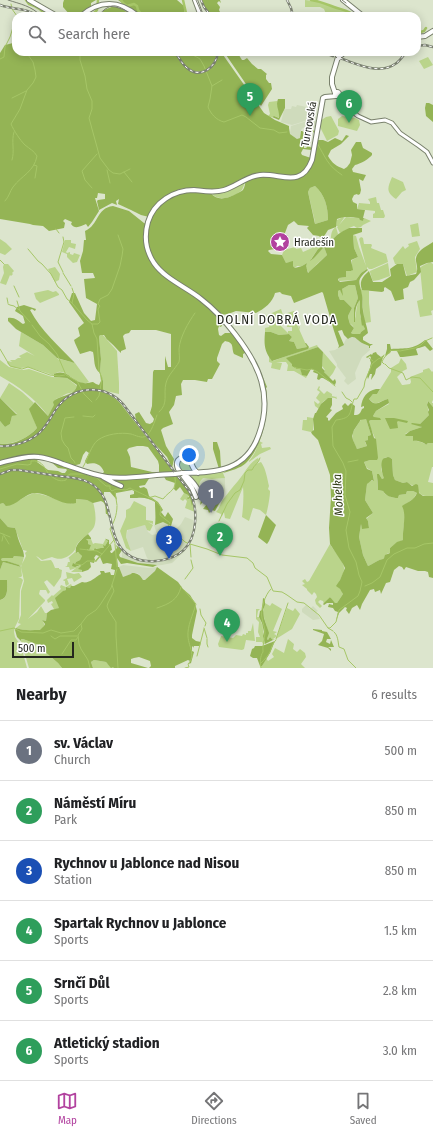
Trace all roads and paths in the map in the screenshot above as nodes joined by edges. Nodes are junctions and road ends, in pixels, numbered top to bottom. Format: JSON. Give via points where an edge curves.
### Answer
{"nodes":[{"id":1,"x":29,"y":0,"type":"edge"},
{"id":2,"x":195,"y":0,"type":"edge"},
{"id":3,"x":343,"y":0,"type":"edge"},
{"id":4,"x":50,"y":12,"type":"edge"},
{"id":5,"x":86,"y":12,"type":"edge"},
{"id":6,"x":133,"y":12,"type":"edge"},
{"id":7,"x":200,"y":12,"type":"edge"},
{"id":8,"x":358,"y":12,"type":"edge"},
{"id":9,"x":433,"y":31,"type":"edge"},
{"id":10,"x":421,"y":36,"type":"edge"},
{"id":11,"x":340,"y":56,"type":"edge"},
{"id":12,"x":337,"y":95,"type":"junction"},
{"id":13,"x":433,"y":163,"type":"edge"},
{"id":14,"x":0,"y":463,"type":"edge"},
{"id":15,"x":192,"y":465,"type":"junction"},
{"id":16,"x":185,"y":473,"type":"junction"},
{"id":17,"x":198,"y":473,"type":"junction"},
{"id":18,"x":101,"y":476,"type":"junction"},
{"id":19,"x":191,"y":481,"type":"junction"},
{"id":20,"x":121,"y":486,"type":"dead end"}],
"edges":[{"from":1,"to":4,"type":"main road"},
{"from":2,"to":7,"type":"main road"},
{"from":3,"to":8,"type":"main road"},
{"from":5,"to":6,"type":"main road","via":[[109,2],[116,2]]},
{"from":9,"to":10,"type":"main road"},
{"from":11,"to":12,"type":"main road","via":[[333,80]]},
{"from":12,"to":13,"type":"main road","via":[[347,102],[358,116],[371,122],[384,120],[392,123],[400,133],[427,152]]},
{"from":12,"to":17,"type":"main road","name":"Turnovská","via":[[324,97],[322,101],[312,158],[302,174],[292,178],[260,175],[222,190],[189,190],[176,193],[158,205],[148,222],[146,243],[154,263],[162,272],[210,306],[225,321],[252,358],[262,383],[263,420],[253,448],[229,468]]},
{"from":14,"to":18,"type":"main road","via":[[26,457],[41,457]]},
{"from":15,"to":16,"type":"main road","via":[[191,471]]},
{"from":15,"to":17,"type":"main road"},
{"from":15,"to":19,"type":"main road","via":[[184,457],[178,460],[177,465],[198,495]]},
{"from":16,"to":17,"type":"main road"},
{"from":16,"to":18,"type":"main road","bridge":true,"via":[[124,478]]},
{"from":16,"to":19,"type":"main road"},
{"from":17,"to":19,"type":"main road","via":[[190,475]]},
{"from":18,"to":20,"type":"main road"}]}
